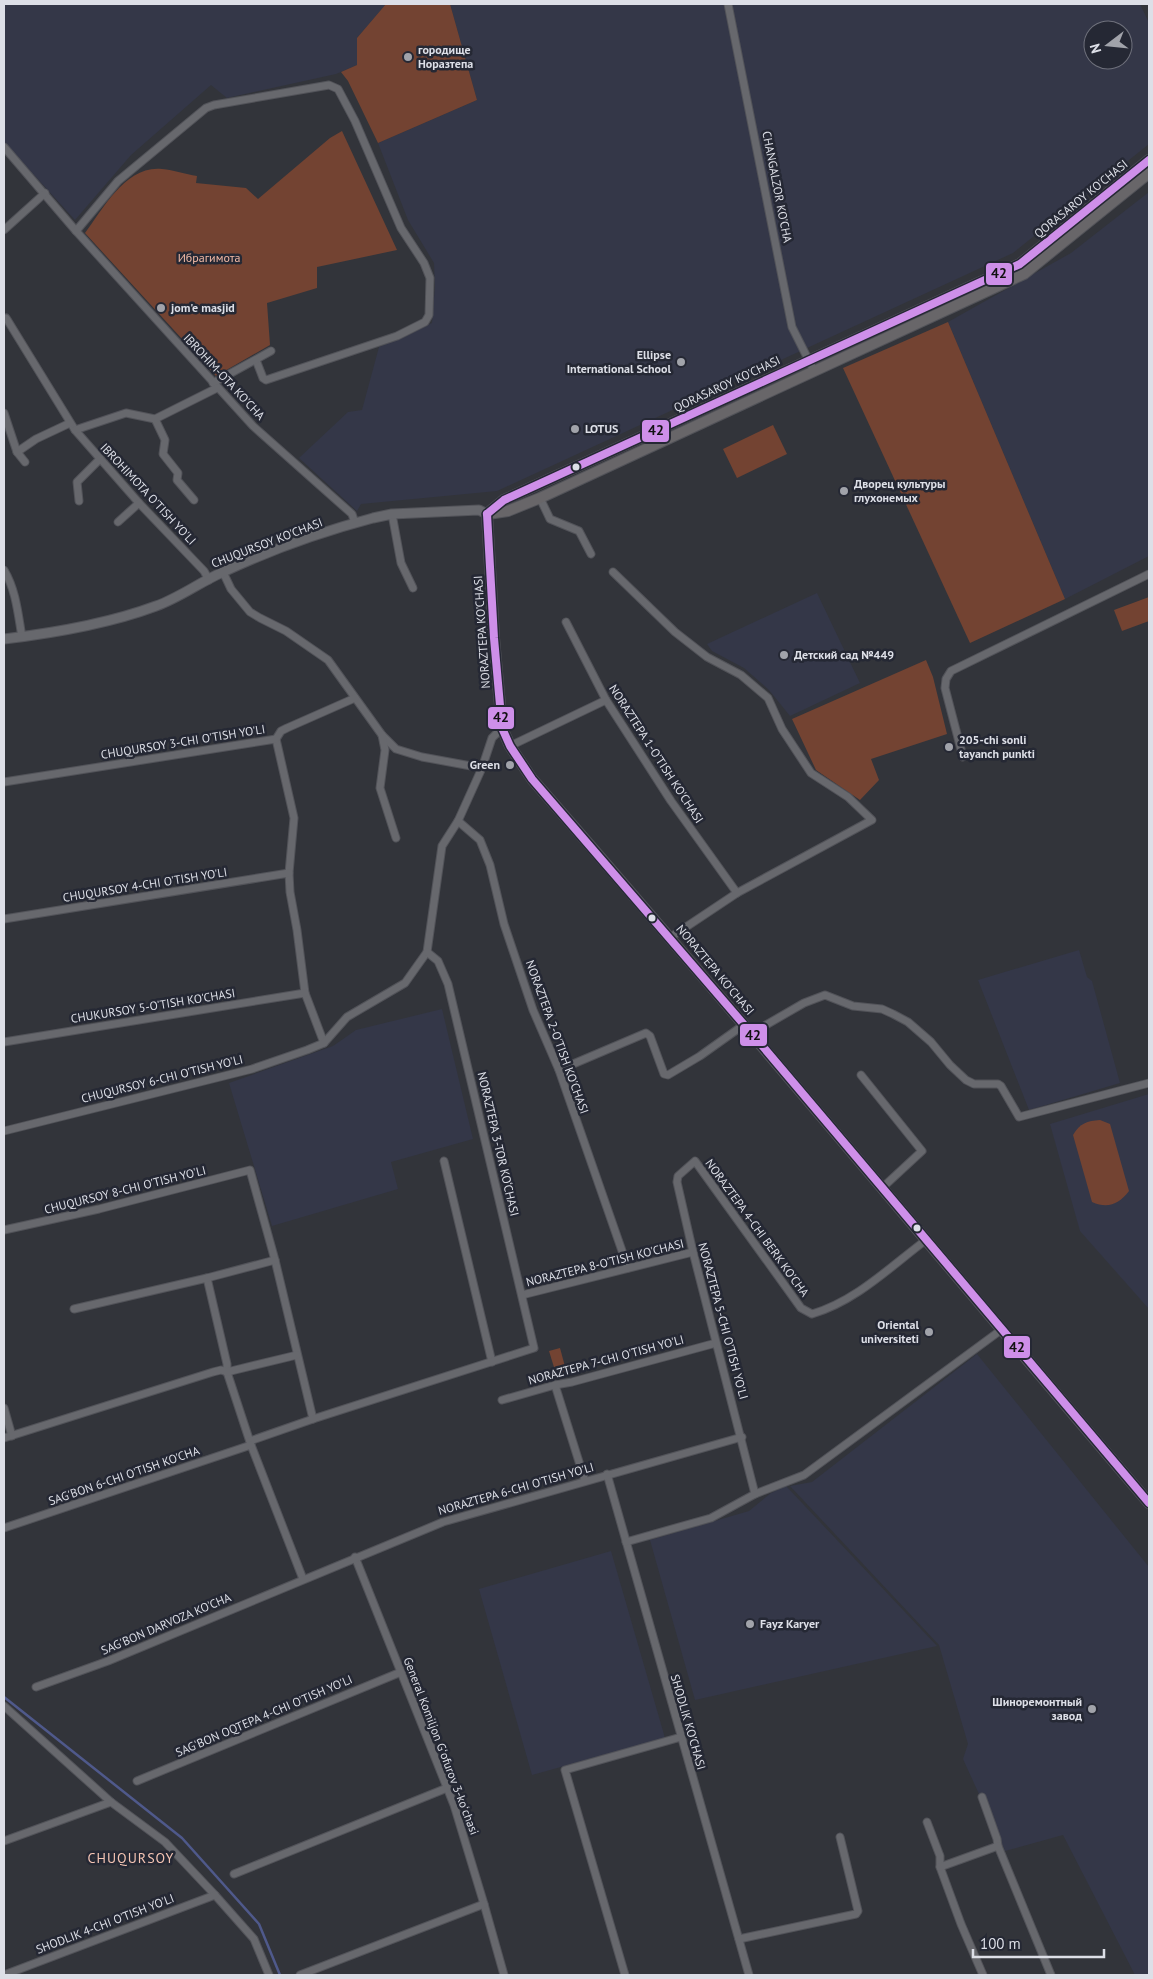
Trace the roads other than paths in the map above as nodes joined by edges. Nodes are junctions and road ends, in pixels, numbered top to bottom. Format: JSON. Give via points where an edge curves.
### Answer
{"nodes":[{"id":1,"x":728,"y":4,"type":"edge"},
{"id":2,"x":4,"y":147,"type":"edge"},
{"id":3,"x":1149,"y":160,"type":"edge"},
{"id":4,"x":1149,"y":173,"type":"edge"},
{"id":5,"x":45,"y":194,"type":"junction"},
{"id":6,"x":4,"y":230,"type":"edge"},
{"id":7,"x":76,"y":231,"type":"junction"},
{"id":8,"x":4,"y":318,"type":"edge"},
{"id":9,"x":271,"y":351,"type":"dead end"},
{"id":10,"x":256,"y":360,"type":"junction"},
{"id":11,"x":809,"y":360,"type":"junction"},
{"id":12,"x":814,"y":371,"type":"junction"},
{"id":13,"x":215,"y":386,"type":"junction"},
{"id":14,"x":4,"y":413,"type":"edge"},
{"id":15,"x":155,"y":419,"type":"junction"},
{"id":16,"x":72,"y":427,"type":"junction"},
{"id":17,"x":18,"y":452,"type":"junction"},
{"id":18,"x":100,"y":459,"type":"junction"},
{"id":19,"x":25,"y":462,"type":"dead end"},
{"id":20,"x":540,"y":498,"type":"junction"},
{"id":21,"x":194,"y":500,"type":"dead end"},
{"id":22,"x":79,"y":501,"type":"dead end"},
{"id":23,"x":139,"y":503,"type":"junction"},
{"id":24,"x":392,"y":514,"type":"junction"},
{"id":25,"x":487,"y":514,"type":"junction"},
{"id":26,"x":118,"y":522,"type":"dead end"},
{"id":27,"x":355,"y":523,"type":"junction"},
{"id":28,"x":591,"y":554,"type":"dead end"},
{"id":29,"x":4,"y":570,"type":"edge"},
{"id":30,"x":223,"y":572,"type":"junction"},
{"id":31,"x":613,"y":572,"type":"dead end"},
{"id":32,"x":1149,"y":574,"type":"edge"},
{"id":33,"x":209,"y":580,"type":"junction"},
{"id":34,"x":413,"y":588,"type":"dead end"},
{"id":35,"x":566,"y":622,"type":"dead end"},
{"id":36,"x":22,"y":637,"type":"junction"},
{"id":37,"x":4,"y":639,"type":"edge"},
{"id":38,"x":355,"y":698,"type":"junction"},
{"id":39,"x":606,"y":700,"type":"junction"},
{"id":40,"x":502,"y":728,"type":"junction"},
{"id":41,"x":382,"y":735,"type":"junction"},
{"id":42,"x":276,"y":739,"type":"junction"},
{"id":43,"x":510,"y":746,"type":"junction"},
{"id":44,"x":963,"y":757,"type":"dead end"},
{"id":45,"x":482,"y":768,"type":"junction"},
{"id":46,"x":4,"y":782,"type":"edge"},
{"id":47,"x":458,"y":821,"type":"junction"},
{"id":48,"x":396,"y":838,"type":"dead end"},
{"id":49,"x":289,"y":874,"type":"junction"},
{"id":50,"x":737,"y":893,"type":"junction"},
{"id":51,"x":4,"y":919,"type":"edge"},
{"id":52,"x":671,"y":937,"type":"junction"},
{"id":53,"x":426,"y":952,"type":"junction"},
{"id":54,"x":305,"y":993,"type":"junction"},
{"id":55,"x":745,"y":1024,"type":"junction"},
{"id":56,"x":752,"y":1033,"type":"junction"},
{"id":57,"x":4,"y":1042,"type":"edge"},
{"id":58,"x":324,"y":1043,"type":"junction"},
{"id":59,"x":559,"y":1070,"type":"junction"},
{"id":60,"x":861,"y":1075,"type":"dead end"},
{"id":61,"x":1149,"y":1083,"type":"edge"},
{"id":62,"x":4,"y":1131,"type":"edge"},
{"id":63,"x":444,"y":1161,"type":"dead end"},
{"id":64,"x":695,"y":1161,"type":"joint"},
{"id":65,"x":882,"y":1188,"type":"junction"},
{"id":66,"x":4,"y":1230,"type":"edge"},
{"id":67,"x":926,"y":1240,"type":"junction"},
{"id":68,"x":693,"y":1252,"type":"junction"},
{"id":69,"x":274,"y":1260,"type":"junction"},
{"id":70,"x":628,"y":1268,"type":"junction"},
{"id":71,"x":207,"y":1278,"type":"junction"},
{"id":72,"x":522,"y":1295,"type":"junction"},
{"id":73,"x":74,"y":1309,"type":"dead end"},
{"id":74,"x":1001,"y":1330,"type":"junction"},
{"id":75,"x":716,"y":1343,"type":"junction"},
{"id":76,"x":534,"y":1348,"type":"joint"},
{"id":77,"x":297,"y":1355,"type":"junction"},
{"id":78,"x":492,"y":1362,"type":"junction"},
{"id":79,"x":227,"y":1372,"type":"junction"},
{"id":80,"x":555,"y":1385,"type":"junction"},
{"id":81,"x":502,"y":1400,"type":"dead end"},
{"id":82,"x":4,"y":1408,"type":"edge"},
{"id":83,"x":313,"y":1419,"type":"junction"},
{"id":84,"x":12,"y":1436,"type":"junction"},
{"id":85,"x":742,"y":1437,"type":"junction"},
{"id":86,"x":4,"y":1438,"type":"edge"},
{"id":87,"x":250,"y":1443,"type":"junction"},
{"id":88,"x":608,"y":1474,"type":"junction"},
{"id":89,"x":585,"y":1481,"type":"junction"},
{"id":90,"x":755,"y":1494,"type":"junction"},
{"id":91,"x":1149,"y":1503,"type":"edge"},
{"id":92,"x":4,"y":1528,"type":"edge"},
{"id":93,"x":626,"y":1542,"type":"junction"},
{"id":94,"x":355,"y":1557,"type":"junction"},
{"id":95,"x":303,"y":1579,"type":"junction"},
{"id":96,"x":401,"y":1672,"type":"junction"},
{"id":97,"x":36,"y":1687,"type":"dead end"},
{"id":98,"x":4,"y":1706,"type":"edge"},
{"id":99,"x":680,"y":1737,"type":"junction"},
{"id":100,"x":137,"y":1781,"type":"dead end"},
{"id":101,"x":447,"y":1788,"type":"junction"},
{"id":102,"x":982,"y":1798,"type":"dead end"},
{"id":103,"x":111,"y":1802,"type":"junction"},
{"id":104,"x":928,"y":1822,"type":"dead end"},
{"id":105,"x":840,"y":1837,"type":"dead end"},
{"id":106,"x":4,"y":1841,"type":"edge"},
{"id":107,"x":998,"y":1846,"type":"junction"},
{"id":108,"x":940,"y":1867,"type":"junction"},
{"id":109,"x":234,"y":1874,"type":"dead end"},
{"id":110,"x":215,"y":1895,"type":"junction"},
{"id":111,"x":484,"y":1904,"type":"junction"},
{"id":112,"x":739,"y":1940,"type":"junction"},
{"id":113,"x":4,"y":1975,"type":"edge"},
{"id":114,"x":270,"y":1975,"type":"edge"},
{"id":115,"x":300,"y":1975,"type":"edge"},
{"id":116,"x":504,"y":1975,"type":"edge"},
{"id":117,"x":625,"y":1975,"type":"edge"},
{"id":118,"x":749,"y":1975,"type":"edge"},
{"id":119,"x":983,"y":1975,"type":"edge"},
{"id":120,"x":1051,"y":1975,"type":"edge"}],
"edges":[{"from":1,"to":11,"type":"street","name":"CHANGALZOR KO'CHA","via":[[792,327]]},
{"from":2,"to":5,"type":"street","name":"IBROHIM-OTA KO'CHA"},
{"from":3,"to":11,"type":"main road","name":"QORASAROY KO'CHASI","via":[[1020,264]]},
{"from":4,"to":12,"type":"main road","name":"QORASAROY KO'CHASI","via":[[1024,274]]},
{"from":5,"to":6,"type":"street"},
{"from":5,"to":7,"type":"street","name":"IBROHIM-OTA KO'CHA"},
{"from":7,"to":10,"type":"street","via":[[118,181],[210,106],[329,85],[338,89],[401,228],[424,263],[430,278],[429,315],[425,322],[397,336],[266,380]]},
{"from":7,"to":13,"type":"street","name":"IBROHIM-OTA KO'CHA"},
{"from":8,"to":16,"type":"street","name":"IBROHIMOTA O'TISH YO'LI"},
{"from":9,"to":10,"type":"street"},
{"from":10,"to":13,"type":"street"},
{"from":11,"to":12,"type":"street","name":"CHANGALZOR KO'CHA"},
{"from":11,"to":25,"type":"main road","name":"QORASAROY KO'CHASI","via":[[504,500]]},
{"from":12,"to":20,"type":"main road","name":"QORASAROY KO'CHASI"},
{"from":13,"to":15,"type":"street"},
{"from":13,"to":27,"type":"street","name":"IBROHIM-OTA KO'CHA","via":[[253,426],[352,514]]},
{"from":14,"to":17,"type":"street"},
{"from":15,"to":16,"type":"street","via":[[126,413]]},
{"from":15,"to":21,"type":"street","via":[[165,440],[162,454],[178,473],[177,480]]},
{"from":16,"to":17,"type":"street","via":[[36,439]]},
{"from":16,"to":18,"type":"street","name":"IBROHIMOTA O'TISH YO'LI"},
{"from":17,"to":19,"type":"street"},
{"from":18,"to":22,"type":"street","via":[[77,482]]},
{"from":18,"to":23,"type":"street","name":"IBROHIMOTA O'TISH YO'LI"},
{"from":20,"to":25,"type":"main road","name":"QORASAROY KO'CHASI","via":[[508,511]]},
{"from":20,"to":28,"type":"street","via":[[550,519],[579,531]]},
{"from":23,"to":26,"type":"street"},
{"from":23,"to":33,"type":"street","name":"IBROHIMOTA O'TISH YO'LI","via":[[204,570]]},
{"from":24,"to":25,"type":"street","name":"CHUQURSOY KO'CHASI","via":[[479,510]]},
{"from":24,"to":27,"type":"street","name":"CHUQURSOY KO'CHASI"},
{"from":24,"to":34,"type":"street","via":[[401,563]]},
{"from":25,"to":40,"type":"main road","name":"NORAZTEPA KO'CHASI"},
{"from":27,"to":30,"type":"street","name":"CHUQURSOY KO'CHASI"},
{"from":29,"to":36,"type":"street","via":[[11,581]]},
{"from":30,"to":33,"type":"street","name":"CHUQURSOY KO'CHASI"},
{"from":30,"to":38,"type":"street","via":[[231,589],[250,612],[286,631],[328,660]]},
{"from":31,"to":50,"type":"street","via":[[675,632],[707,657],[741,675],[768,698],[782,729],[811,773],[848,797],[872,820]]},
{"from":32,"to":44,"type":"street","via":[[951,671],[945,688]]},
{"from":33,"to":36,"type":"street","name":"CHUQURSOY KO'CHASI","via":[[165,603],[136,613]]},
{"from":35,"to":39,"type":"street","name":"NORAZTEPA 1-O'TISH KO'CHASI"},
{"from":36,"to":37,"type":"street","name":"CHUQURSOY KO'CHASI"},
{"from":38,"to":41,"type":"street"},
{"from":38,"to":42,"type":"street","name":"CHUQURSOY 3-CHI O'TISH YO'LI","via":[[281,731]]},
{"from":39,"to":43,"type":"street"},
{"from":39,"to":50,"type":"street","name":"NORAZTEPA 1-O'TISH KO'CHASI","via":[[671,801]]},
{"from":40,"to":43,"type":"main road","name":"NORAZTEPA KO'CHASI"},
{"from":40,"to":45,"type":"street","via":[[492,738]]},
{"from":41,"to":45,"type":"street","via":[[396,748],[414,754]]},
{"from":41,"to":48,"type":"street","via":[[384,750],[380,788]]},
{"from":42,"to":46,"type":"street","name":"CHUQURSOY 3-CHI O'TISH YO'LI"},
{"from":42,"to":49,"type":"street","via":[[294,818]]},
{"from":43,"to":52,"type":"main road","name":"NORAZTEPA KO'CHASI","via":[[532,778]]},
{"from":45,"to":47,"type":"street"},
{"from":47,"to":53,"type":"street","via":[[442,846]]},
{"from":47,"to":59,"type":"street","name":"NORAZTEPA 2-O'TISH KO'CHASI","via":[[480,840],[533,1010]]},
{"from":49,"to":51,"type":"street","name":"CHUQURSOY 4-CHI O'TISH YO'LI"},
{"from":49,"to":54,"type":"street"},
{"from":50,"to":52,"type":"street"},
{"from":52,"to":55,"type":"main road","name":"NORAZTEPA KO'CHASI"},
{"from":53,"to":58,"type":"street","via":[[405,983],[347,1017]]},
{"from":53,"to":72,"type":"street","name":"NORAZTEPA 3-TOR KO‘CHASI","via":[[438,961],[448,984]]},
{"from":54,"to":57,"type":"street","name":"CHUKURSOY 5-O'TISH KO'CHASI"},
{"from":54,"to":58,"type":"street"},
{"from":55,"to":56,"type":"main road","name":"NORAZTEPA KO'CHASI"},
{"from":55,"to":59,"type":"street","via":[[668,1075],[664,1074],[646,1033]]},
{"from":56,"to":61,"type":"street","via":[[804,1003],[826,995],[853,1006],[882,1009],[908,1022],[966,1080],[974,1084],[998,1084],[1019,1117]]},
{"from":56,"to":65,"type":"main road","name":"NORAZTEPA KO'CHASI"},
{"from":58,"to":62,"type":"street","name":"CHUQURSOY 6-CHI O'TISH YO'LI","via":[[252,1069]]},
{"from":59,"to":70,"type":"street","name":"NORAZTEPA 2-O'TISH KO'CHASI"},
{"from":60,"to":65,"type":"street","via":[[922,1151]]},
{"from":63,"to":78,"type":"street"},
{"from":64,"to":67,"type":"street","name":"NORAZTEPA 4-CHI BERK KO'CHA","via":[[801,1308],[812,1314],[833,1308],[850,1298]]},
{"from":64,"to":68,"type":"street","name":"NORAZTEPA 5-CHI O'TISH YO'LI","via":[[677,1179]]},
{"from":65,"to":67,"type":"main road","name":"NORAZTEPA KO'CHASI"},
{"from":66,"to":69,"type":"street","name":"CHUQURSOY 8-CHI O'TISH YO'LI","via":[[250,1170]]},
{"from":67,"to":74,"type":"main road","name":"NORAZTEPA KO'CHASI"},
{"from":68,"to":70,"type":"street","name":"NORAZTEPA 8-O'TISH KO'CHASI"},
{"from":68,"to":75,"type":"street","name":"NORAZTEPA 5-CHI O'TISH YO'LI"},
{"from":69,"to":71,"type":"street"},
{"from":69,"to":77,"type":"street"},
{"from":70,"to":72,"type":"street","name":"NORAZTEPA 8-O'TISH KO'CHASI"},
{"from":71,"to":73,"type":"street"},
{"from":71,"to":79,"type":"street"},
{"from":72,"to":76,"type":"street","name":"NORAZTEPA 3-TOR KO‘CHASI"},
{"from":74,"to":90,"type":"street","via":[[804,1475]]},
{"from":74,"to":91,"type":"main road","name":"NORAZTEPA KO'CHASI"},
{"from":75,"to":80,"type":"street","name":"NORAZTEPA 7-CHI O'TISH YO'LI"},
{"from":75,"to":85,"type":"street","name":"NORAZTEPA 5-CHI O'TISH YO'LI"},
{"from":76,"to":78,"type":"street","name":"SAG'BON 6-CHI O'TISH KO'CHA"},
{"from":77,"to":79,"type":"street"},
{"from":77,"to":83,"type":"street"},
{"from":78,"to":83,"type":"street","name":"SAG'BON 6-CHI O'TISH KO'CHA"},
{"from":79,"to":84,"type":"street","via":[[213,1372]]},
{"from":79,"to":87,"type":"street"},
{"from":80,"to":81,"type":"street","name":"NORAZTEPA 7-CHI O'TISH YO'LI"},
{"from":80,"to":89,"type":"street"},
{"from":82,"to":84,"type":"street"},
{"from":83,"to":87,"type":"street","name":"SAG'BON 6-CHI O'TISH KO'CHA"},
{"from":84,"to":86,"type":"street"},
{"from":85,"to":88,"type":"street","name":"NORAZTEPA 6-CHI O'TISH YO'LI"},
{"from":85,"to":90,"type":"street","name":"NORAZTEPA 5-CHI O'TISH YO'LI"},
{"from":87,"to":92,"type":"street","name":"SAG'BON 6-CHI O'TISH KO'CHA"},
{"from":87,"to":95,"type":"street"},
{"from":88,"to":89,"type":"street","name":"NORAZTEPA 6-CHI O'TISH YO'LI"},
{"from":88,"to":93,"type":"street","name":"SHODLIK KO'CHASI"},
{"from":89,"to":94,"type":"street","name":"NORAZTEPA 6-CHI O'TISH YO'LI","via":[[442,1522]]},
{"from":90,"to":93,"type":"street","via":[[712,1518]]},
{"from":93,"to":99,"type":"street","name":"SHODLIK KO'CHASI"},
{"from":94,"to":95,"type":"street","name":"NORAZTEPA 6-CHI O'TISH YO'LI"},
{"from":94,"to":96,"type":"street","name":"General Komiljon Gʻofurov 3-koʻchasi"},
{"from":95,"to":97,"type":"street","name":"SAG'BON DARVOZA KO'CHA","via":[[108,1661]]},
{"from":96,"to":100,"type":"street","name":"SAG'BON OQTEPA 4-CHI O'TISH YO'LI"},
{"from":96,"to":101,"type":"street","name":"General Komiljon Gʻofurov 3-koʻchasi"},
{"from":98,"to":103,"type":"street"},
{"from":99,"to":112,"type":"street","name":"SHODLIK KO'CHASI"},
{"from":99,"to":117,"type":"street","via":[[565,1770]]},
{"from":101,"to":109,"type":"street"},
{"from":101,"to":111,"type":"street","name":"General Komiljon Gʻofurov 3-koʻchasi"},
{"from":102,"to":107,"type":"street"},
{"from":103,"to":106,"type":"street"},
{"from":103,"to":110,"type":"street","via":[[165,1842]]},
{"from":104,"to":108,"type":"street","via":[[940,1856]]},
{"from":105,"to":112,"type":"street","via":[[858,1911],[856,1914]]},
{"from":107,"to":108,"type":"street"},
{"from":107,"to":120,"type":"street"},
{"from":108,"to":119,"type":"street"},
{"from":110,"to":113,"type":"street","name":"SHODLIK 4-CHI O'TISH YO'LI"},
{"from":110,"to":114,"type":"street","via":[[254,1939]]},
{"from":111,"to":115,"type":"street"},
{"from":111,"to":116,"type":"street","name":"General Komiljon Gʻofurov 3-koʻchasi"},
{"from":112,"to":118,"type":"street","name":"SHODLIK KO'CHASI"}]}
